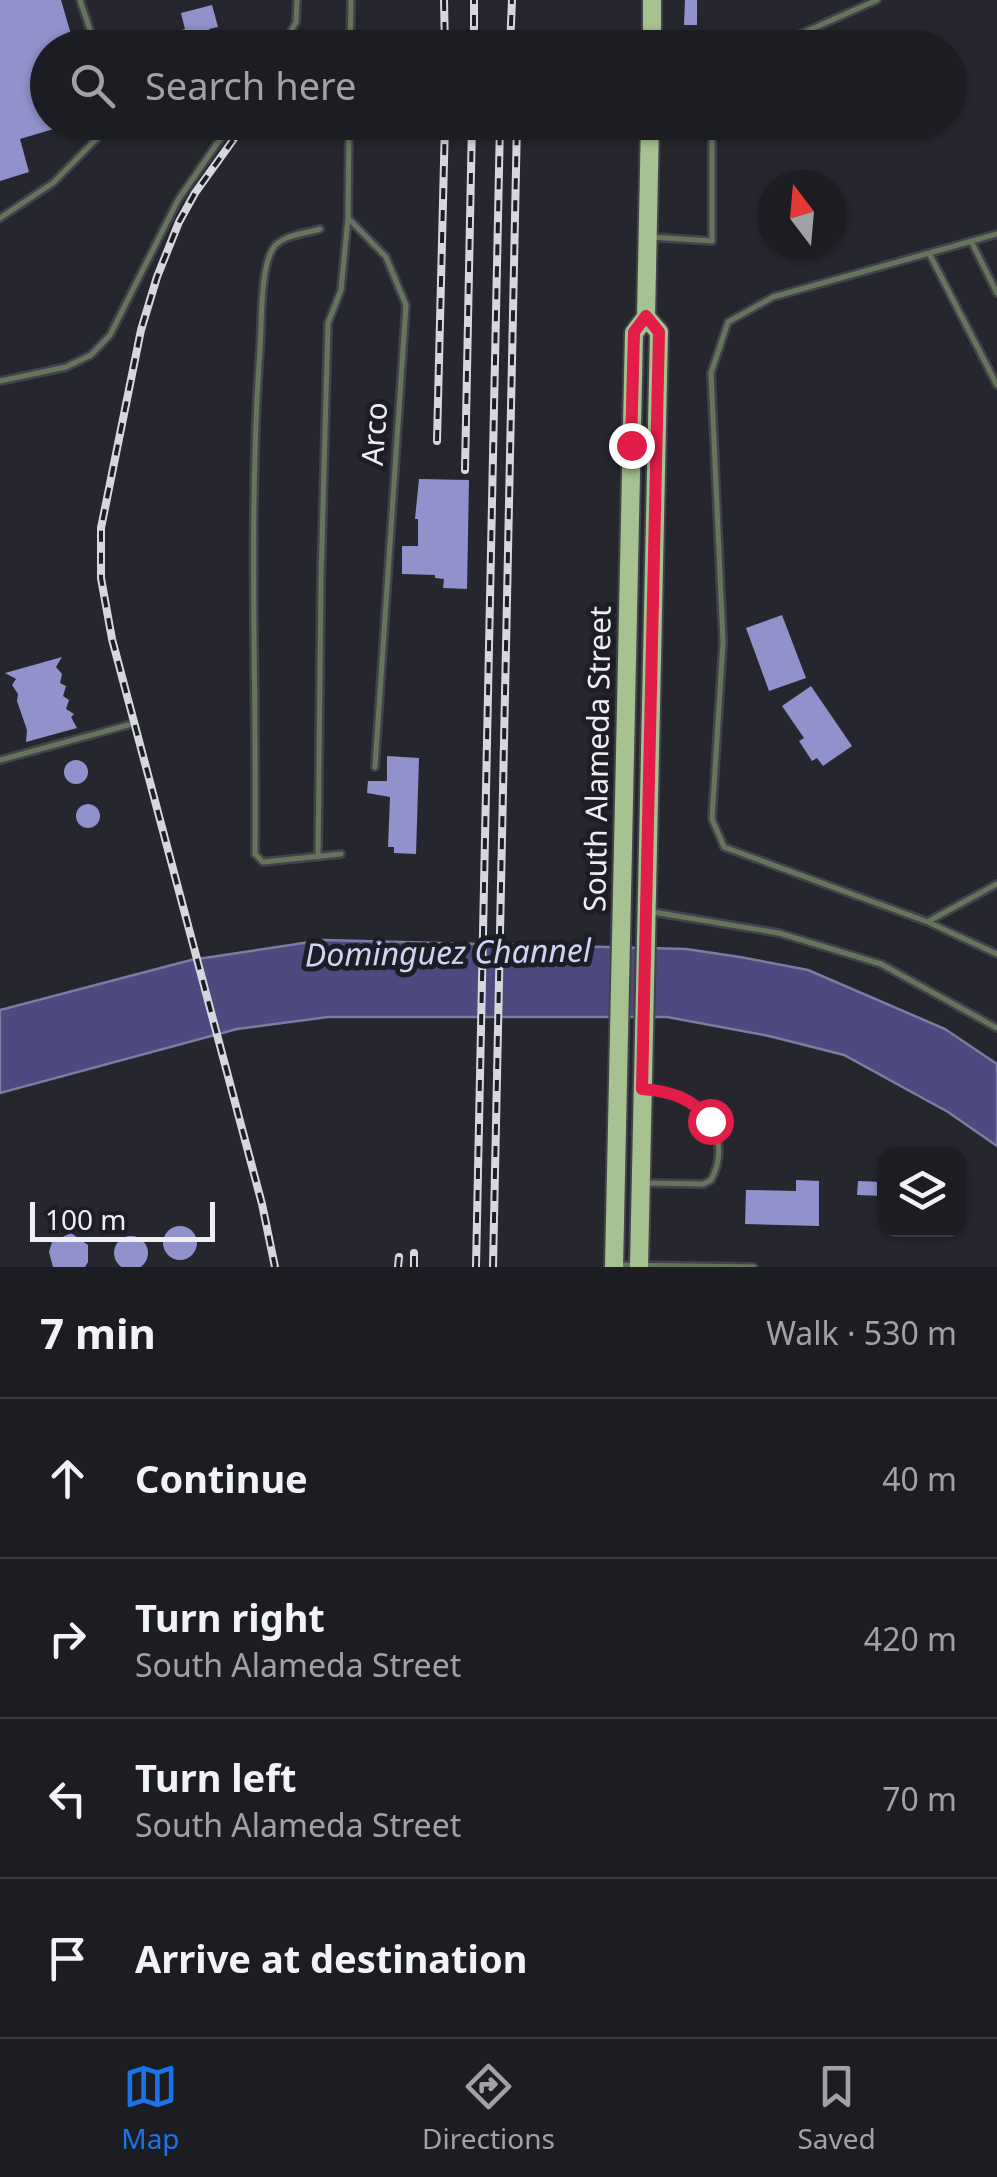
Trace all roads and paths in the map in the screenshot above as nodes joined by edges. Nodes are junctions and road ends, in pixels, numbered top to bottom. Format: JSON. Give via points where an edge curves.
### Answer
{"nodes":[{"id":1,"x":80,"y":0,"type":"edge"},
{"id":2,"x":297,"y":0,"type":"edge"},
{"id":3,"x":350,"y":0,"type":"edge"},
{"id":4,"x":652,"y":0,"type":"edge"},
{"id":5,"x":877,"y":0,"type":"edge"},
{"id":6,"x":90,"y":30,"type":"edge"},
{"id":7,"x":292,"y":30,"type":"edge"},
{"id":8,"x":350,"y":30,"type":"edge"},
{"id":9,"x":652,"y":30,"type":"edge"},
{"id":10,"x":810,"y":30,"type":"edge"},
{"id":11,"x":95,"y":140,"type":"edge"},
{"id":12,"x":220,"y":140,"type":"edge"},
{"id":13,"x":349,"y":140,"type":"edge"},
{"id":14,"x":650,"y":140,"type":"edge"},
{"id":15,"x":712,"y":140,"type":"edge"},
{"id":16,"x":0,"y":218,"type":"edge"},
{"id":17,"x":348,"y":218,"type":"junction"},
{"id":18,"x":320,"y":229,"type":"dead end"},
{"id":19,"x":997,"y":234,"type":"edge"},
{"id":20,"x":648,"y":237,"type":"junction"},
{"id":21,"x":971,"y":241,"type":"junction"},
{"id":22,"x":929,"y":253,"type":"junction"},
{"id":23,"x":997,"y":293,"type":"edge"},
{"id":24,"x":646,"y":316,"type":"junction"},
{"id":25,"x":0,"y":381,"type":"edge"},
{"id":26,"x":997,"y":385,"type":"edge"},
{"id":27,"x":128,"y":725,"type":"dead end"},
{"id":28,"x":0,"y":760,"type":"edge"},
{"id":29,"x":375,"y":767,"type":"dead end"},
{"id":30,"x":341,"y":854,"type":"dead end"},
{"id":31,"x":318,"y":857,"type":"junction"},
{"id":32,"x":997,"y":884,"type":"edge"},
{"id":33,"x":646,"y":916,"type":"junction"},
{"id":34,"x":928,"y":922,"type":"junction"},
{"id":35,"x":997,"y":954,"type":"edge"},
{"id":36,"x":997,"y":1028,"type":"edge"},
{"id":37,"x":642,"y":1089,"type":"junction"},
{"id":38,"x":640,"y":1183,"type":"junction"},
{"id":39,"x":614,"y":1266,"type":"edge"},
{"id":40,"x":639,"y":1266,"type":"edge"},
{"id":41,"x":754,"y":1267,"type":"edge"}],
"edges":[{"from":1,"to":6,"type":"lane"},
{"from":2,"to":7,"type":"lane"},
{"from":3,"to":8,"type":"lane"},
{"from":4,"to":9,"type":"main road"},
{"from":5,"to":10,"type":"lane"},
{"from":11,"to":16,"type":"lane","via":[[53,182]]},
{"from":12,"to":25,"type":"lane","via":[[178,200],[110,335],[91,355],[66,366]]},
{"from":13,"to":17,"type":"lane"},
{"from":14,"to":20,"type":"main road","name":"South Alameda Street"},
{"from":15,"to":20,"type":"lane","via":[[712,242]]},
{"from":17,"to":29,"type":"lane","name":"Arco","via":[[386,257],[406,305]]},
{"from":17,"to":31,"type":"lane","via":[[340,290],[328,323]]},
{"from":18,"to":31,"type":"lane","via":[[278,243],[269,258],[256,410],[255,854],[263,862]]},
{"from":19,"to":21,"type":"lane"},
{"from":20,"to":24,"type":"main road","name":"South Alameda Street"},
{"from":21,"to":22,"type":"lane"},
{"from":21,"to":23,"type":"lane"},
{"from":22,"to":26,"type":"lane"},
{"from":22,"to":34,"type":"lane","via":[[773,297],[728,322],[710,372],[724,642],[712,819],[724,847]]},
{"from":24,"to":33,"type":"main road","name":"South Alameda Street","via":[[659,332]]},
{"from":24,"to":39,"type":"main road","name":"South Alameda Street","via":[[634,332]]},
{"from":27,"to":28,"type":"lane"},
{"from":30,"to":31,"type":"lane"},
{"from":32,"to":34,"type":"lane"},
{"from":33,"to":36,"type":"lane","via":[[779,933],[881,964]]},
{"from":33,"to":37,"type":"main road","name":"South Alameda Street"},
{"from":34,"to":35,"type":"lane"},
{"from":37,"to":38,"type":"main road","name":"South Alameda Street"},
{"from":37,"to":38,"type":"lane","via":[[669,1092],[703,1112],[714,1131],[717,1166],[703,1184]]},
{"from":38,"to":40,"type":"main road","name":"South Alameda Street"},
{"from":39,"to":40,"type":"lane"},
{"from":40,"to":41,"type":"lane"}]}
